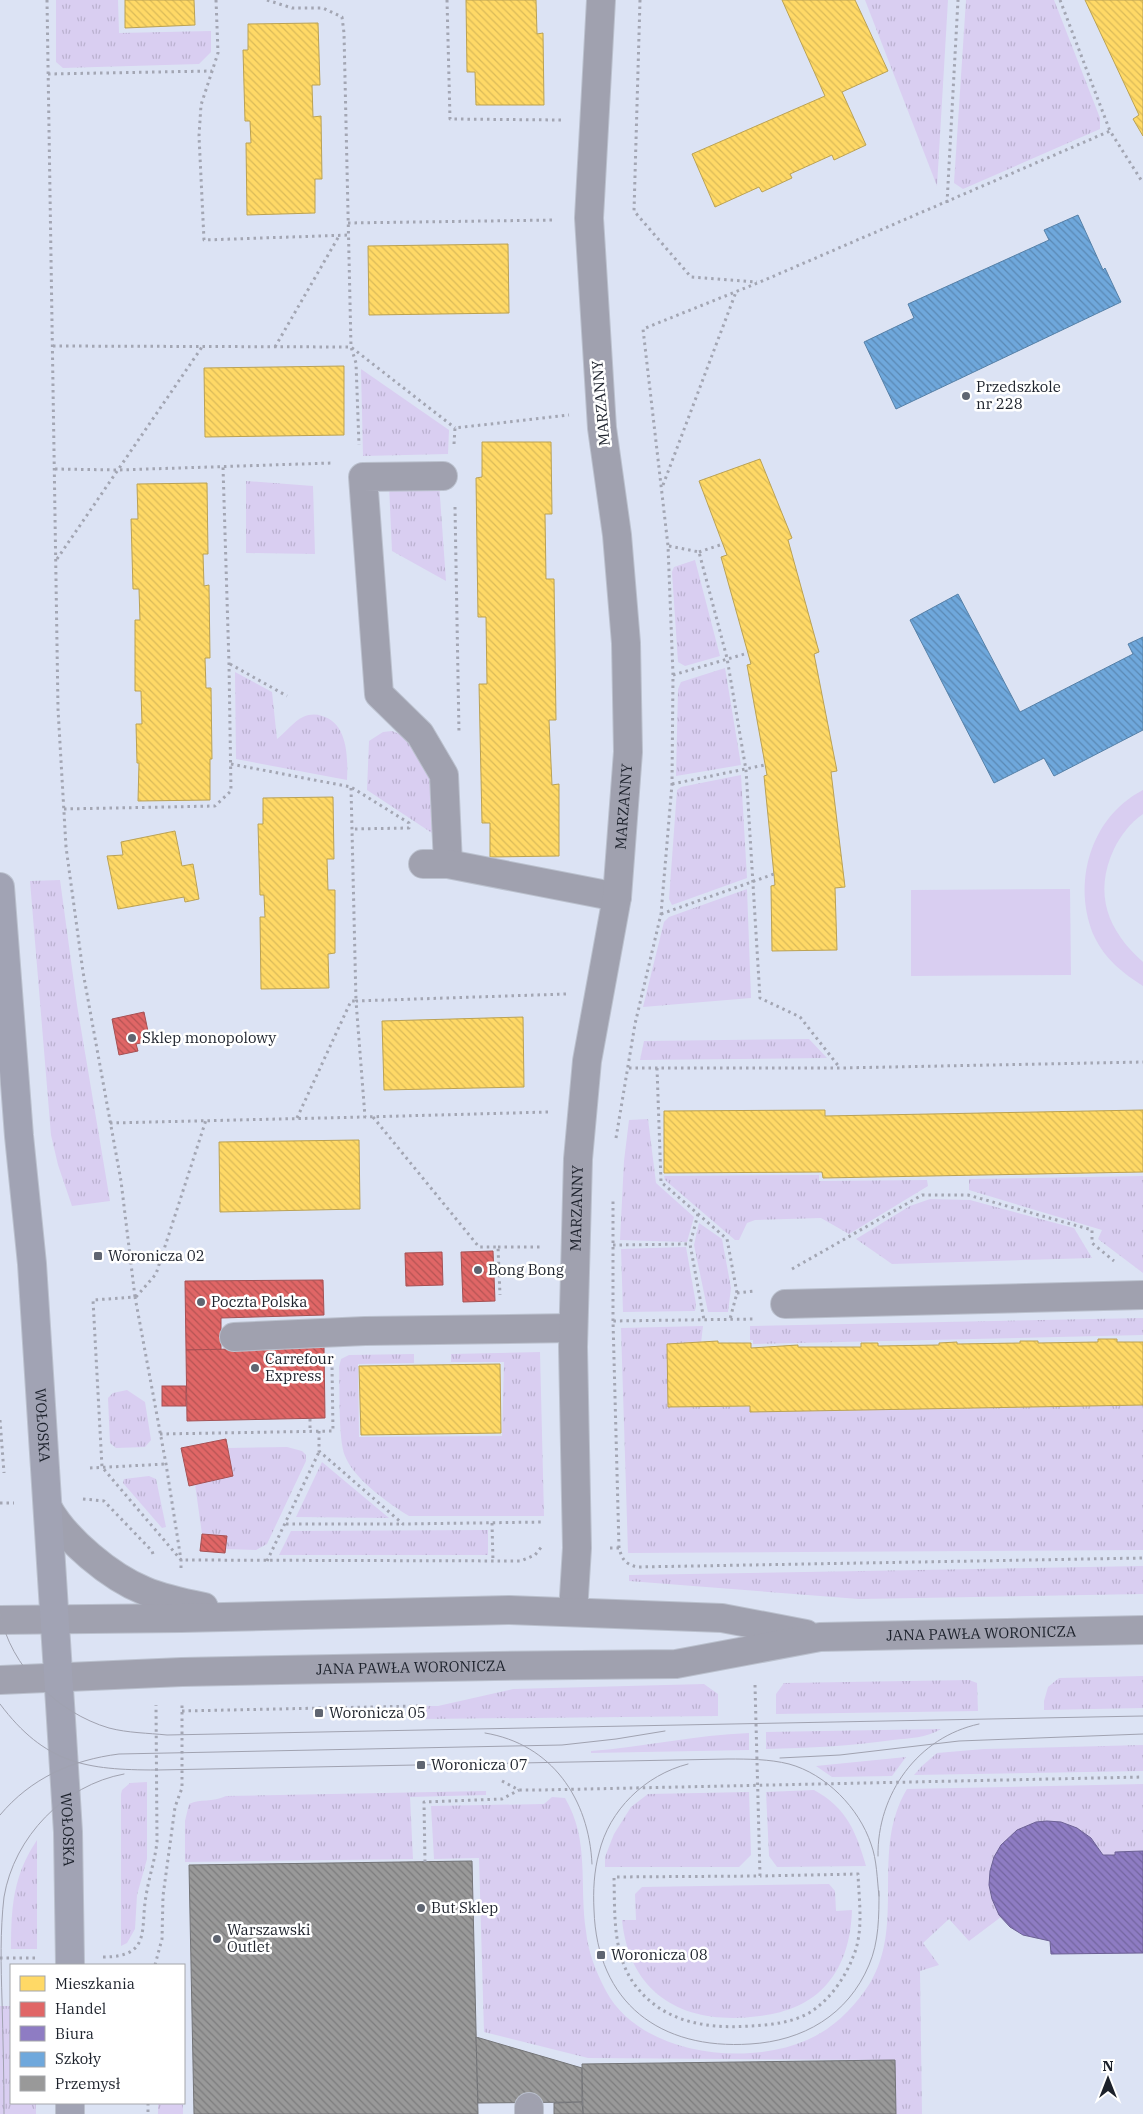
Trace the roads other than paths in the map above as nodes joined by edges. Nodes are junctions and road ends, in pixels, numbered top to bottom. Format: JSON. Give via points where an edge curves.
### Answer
{"nodes":[{"id":1,"x":601,"y":0,"type":"edge"},
{"id":2,"x":448,"y":464,"type":"road end"},
{"id":3,"x":0,"y":887,"type":"edge"},
{"id":4,"x":617,"y":897,"type":"junction"},
{"id":5,"x":1143,"y":1295,"type":"edge"},
{"id":6,"x":785,"y":1304,"type":"dead end"},
{"id":7,"x":234,"y":1337,"type":"dead end"},
{"id":8,"x":573,"y":1338,"type":"junction"},
{"id":9,"x":48,"y":1508,"type":"junction"},
{"id":10,"x":574,"y":1612,"type":"junction"},
{"id":11,"x":250,"y":1616,"type":"junction"},
{"id":12,"x":54,"y":1619,"type":"junction"},
{"id":13,"x":0,"y":1620,"type":"edge"},
{"id":14,"x":1143,"y":1630,"type":"edge"},
{"id":15,"x":820,"y":1637,"type":"junction"},
{"id":16,"x":58,"y":1677,"type":"junction"},
{"id":17,"x":0,"y":1680,"type":"edge"},
{"id":18,"x":70,"y":1964,"type":"edge"}],
"edges":[{"from":1,"to":4,"type":"street","name":"MARZANNY","via":[[589,218],[602,428],[617,535],[626,643],[628,752]]},
{"from":2,"to":4,"type":"street","via":[[363,477],[379,694],[420,734],[444,775],[439,859]]},
{"from":3,"to":9,"type":"main road","name":"WOŁOSKA","via":[[32,1264]]},
{"from":4,"to":8,"type":"street","name":"MARZANNY","via":[[592,1026],[582,1112]]},
{"from":5,"to":6,"type":"street"},
{"from":7,"to":8,"type":"street","via":[[364,1331],[500,1330]]},
{"from":8,"to":10,"type":"street","name":"MARZANNY","via":[[577,1548]]},
{"from":9,"to":11,"type":"street","via":[[65,1533],[104,1566],[144,1590],[181,1602]]},
{"from":9,"to":12,"type":"main road","name":"WOŁOSKA"},
{"from":10,"to":11,"type":"street","name":"JANA PAWŁA WORONICZA","via":[[509,1610]]},
{"from":10,"to":15,"type":"street","name":"JANA PAWŁA WORONICZA","via":[[722,1618]]},
{"from":11,"to":12,"type":"street","name":"JANA PAWŁA WORONICZA"},
{"from":12,"to":13,"type":"street","name":"JANA PAWŁA WORONICZA"},
{"from":12,"to":16,"type":"main road","name":"WOŁOSKA"},
{"from":14,"to":15,"type":"street","name":"JANA PAWŁA WORONICZA"},
{"from":15,"to":16,"type":"street","name":"JANA PAWŁA WORONICZA","via":[[676,1664],[168,1672]]},
{"from":16,"to":17,"type":"street","name":"JANA PAWŁA WORONICZA"},
{"from":16,"to":18,"type":"main road","name":"WOŁOSKA","via":[[68,1832]]}]}
